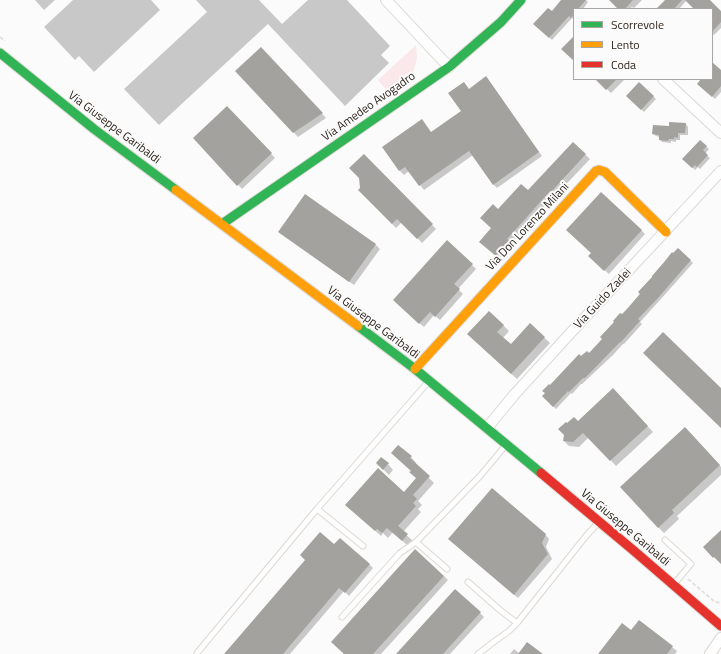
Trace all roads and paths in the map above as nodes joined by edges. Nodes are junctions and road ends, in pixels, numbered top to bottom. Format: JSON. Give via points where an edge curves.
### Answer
{"nodes":[{"id":1,"x":386,"y":0,"type":"edge"},
{"id":2,"x":521,"y":0,"type":"edge"},
{"id":3,"x":0,"y":53,"type":"edge"},
{"id":4,"x":449,"y":67,"type":"junction"},
{"id":5,"x":664,"y":80,"type":"edge"},
{"id":6,"x":721,"y":133,"type":"edge"},
{"id":7,"x":721,"y":171,"type":"edge"},
{"id":8,"x":222,"y":224,"type":"junction"},
{"id":9,"x":666,"y":232,"type":"junction"},
{"id":10,"x":415,"y":369,"type":"junction"},
{"id":11,"x":429,"y":381,"type":"junction"},
{"id":12,"x":487,"y":428,"type":"junction"},
{"id":13,"x":507,"y":444,"type":"junction"},
{"id":14,"x":317,"y":509,"type":"junction"},
{"id":15,"x":599,"y":522,"type":"junction"},
{"id":16,"x":665,"y":540,"type":"dead end"},
{"id":17,"x":416,"y":542,"type":"junction"},
{"id":18,"x":363,"y":546,"type":"dead end"},
{"id":19,"x":447,"y":569,"type":"dead end"},
{"id":20,"x":468,"y":582,"type":"dead end"},
{"id":21,"x":674,"y":585,"type":"junction"},
{"id":22,"x":342,"y":617,"type":"dead end"},
{"id":23,"x":517,"y":623,"type":"junction"},
{"id":24,"x":721,"y":626,"type":"edge"},
{"id":25,"x":721,"y":638,"type":"edge"},
{"id":26,"x":197,"y":653,"type":"edge"},
{"id":27,"x":478,"y":654,"type":"edge"},
{"id":28,"x":710,"y":654,"type":"edge"}],
"edges":[{"from":1,"to":4,"type":"street"},
{"from":2,"to":4,"type":"street","name":"Via Amedeo Avogadro","via":[[501,22]]},
{"from":3,"to":8,"type":"street","name":"Via Giuseppe Garibaldi","via":[[94,129]]},
{"from":4,"to":8,"type":"street","name":"Via Amedeo Avogadro"},
{"from":5,"to":6,"type":"street"},
{"from":7,"to":9,"type":"street","name":"Via Guido Zadei"},
{"from":8,"to":10,"type":"street","name":"Via Giuseppe Garibaldi"},
{"from":9,"to":10,"type":"street","name":"Via Don Lorenzo Milani","via":[[605,172],[596,171]]},
{"from":9,"to":12,"type":"street","name":"Via Guido Zadei","via":[[565,339]]},
{"from":10,"to":11,"type":"street","name":"Via Giuseppe Garibaldi"},
{"from":11,"to":12,"type":"street","name":"Via Giuseppe Garibaldi"},
{"from":11,"to":14,"type":"lane"},
{"from":12,"to":13,"type":"street","name":"Via Giuseppe Garibaldi"},
{"from":13,"to":15,"type":"street","name":"Via Giuseppe Garibaldi"},
{"from":13,"to":17,"type":"lane"},
{"from":14,"to":18,"type":"lane"},
{"from":14,"to":26,"type":"lane"},
{"from":15,"to":21,"type":"street","name":"Via Giuseppe Garibaldi"},
{"from":15,"to":23,"type":"lane"},
{"from":16,"to":21,"type":"lane","via":[[691,564]]},
{"from":17,"to":19,"type":"lane"},
{"from":17,"to":22,"type":"lane","via":[[400,553]]},
{"from":20,"to":23,"type":"lane"},
{"from":21,"to":24,"type":"street","name":"Via Giuseppe Garibaldi"},
{"from":23,"to":27,"type":"lane"},
{"from":25,"to":28,"type":"street"}]}
